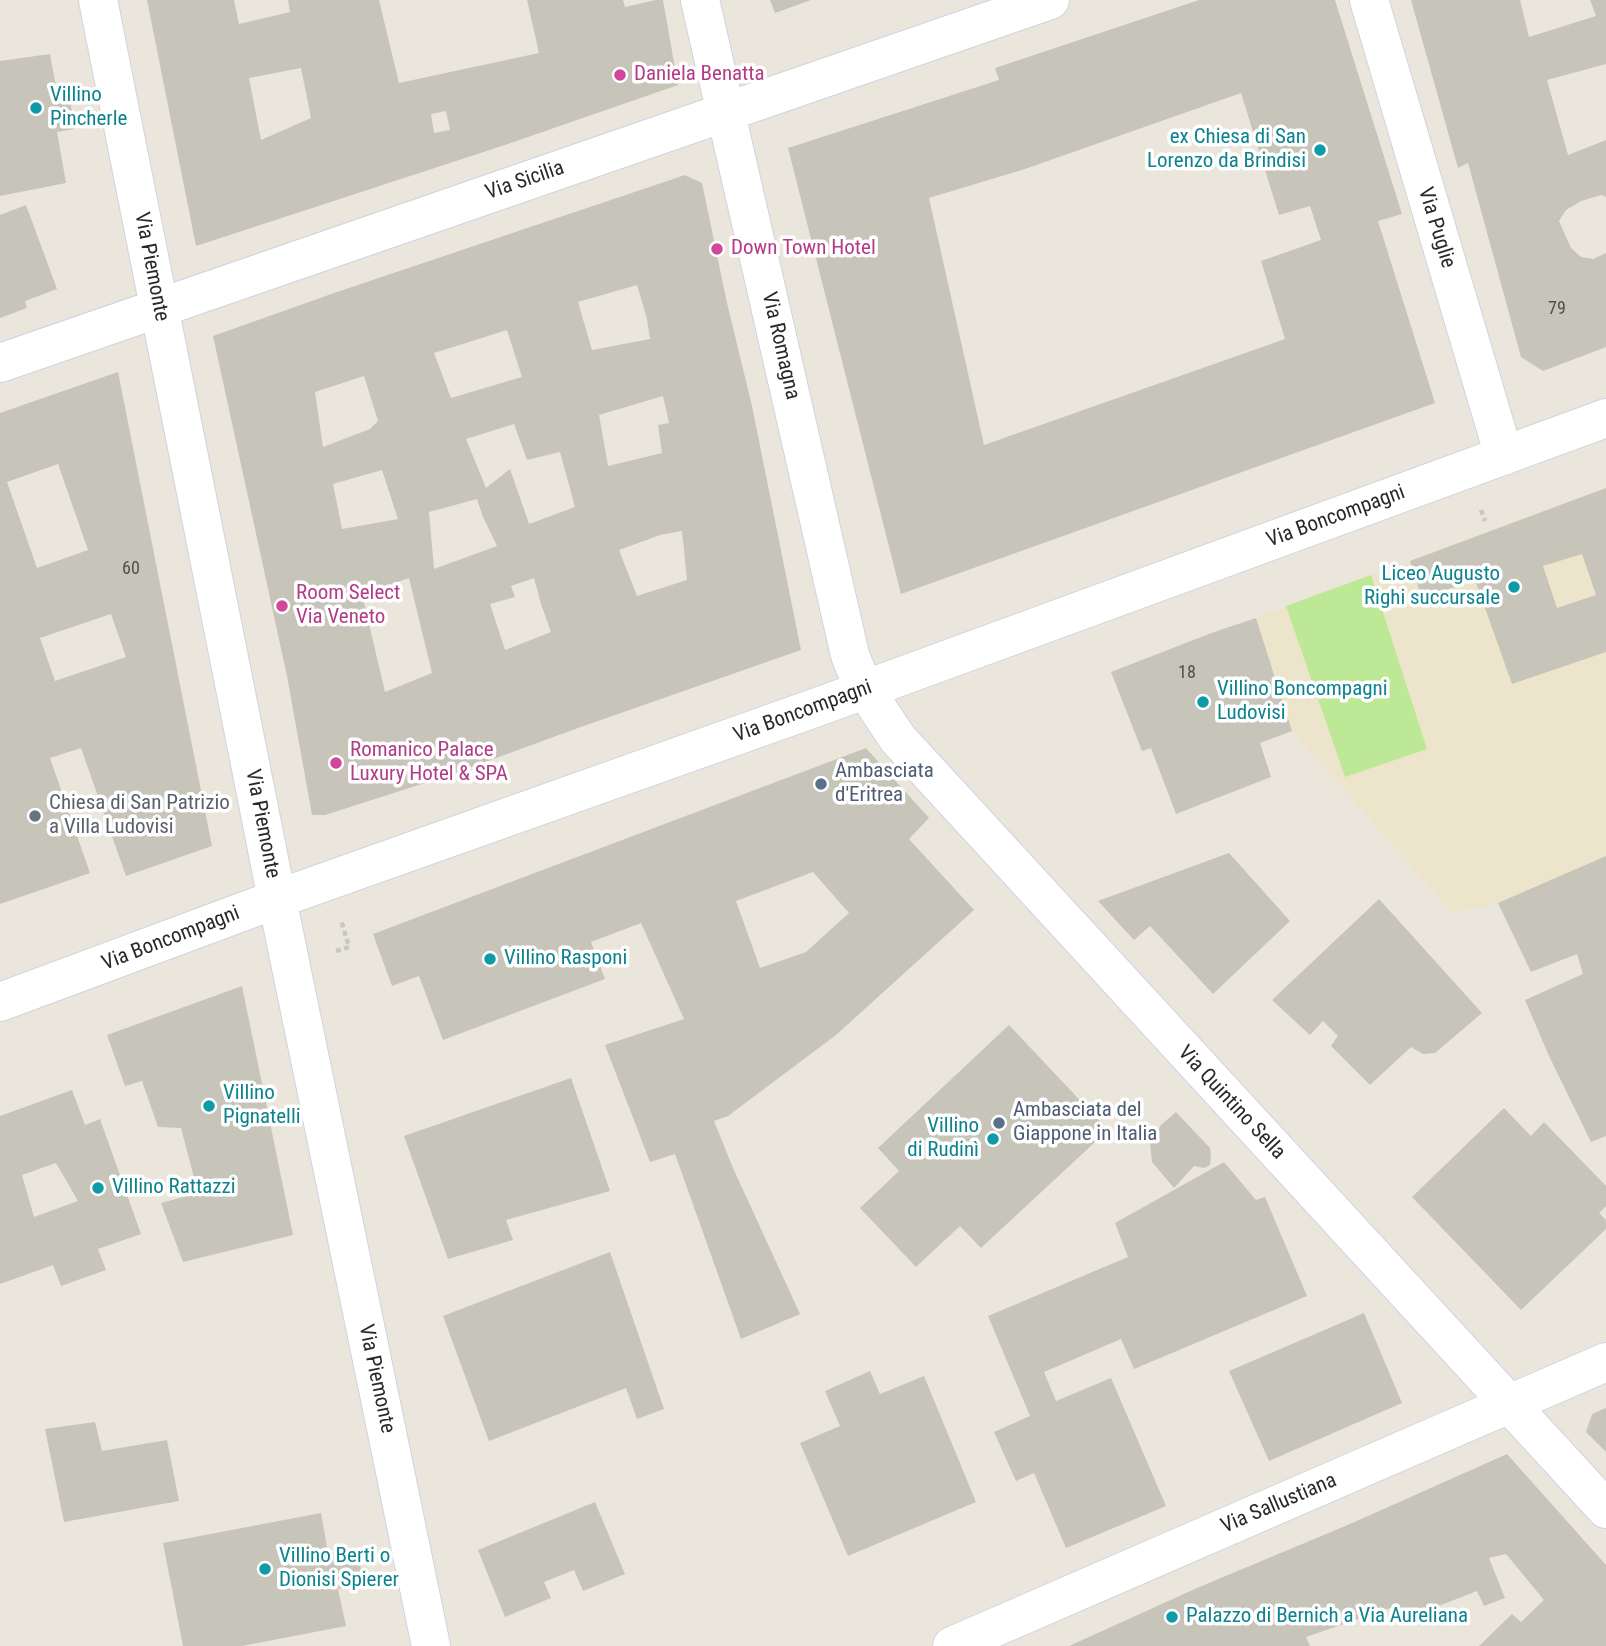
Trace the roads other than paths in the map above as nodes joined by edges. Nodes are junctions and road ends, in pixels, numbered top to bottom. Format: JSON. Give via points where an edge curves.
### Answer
{"nodes":[{"id":1,"x":99,"y":0,"type":"edge"},
{"id":2,"x":700,"y":0,"type":"edge"},
{"id":3,"x":1050,"y":0,"type":"edge"},
{"id":4,"x":1369,"y":0,"type":"edge"},
{"id":5,"x":727,"y":111,"type":"junction"},
{"id":6,"x":160,"y":308,"type":"junction"},
{"id":7,"x":0,"y":363,"type":"edge"},
{"id":8,"x":1606,"y":418,"type":"edge"},
{"id":9,"x":1504,"y":456,"type":"junction"},
{"id":10,"x":865,"y":690,"type":"junction"},
{"id":11,"x":277,"y":899,"type":"junction"},
{"id":12,"x":0,"y":1002,"type":"edge"},
{"id":13,"x":1606,"y":1362,"type":"edge"},
{"id":14,"x":1509,"y":1405,"type":"junction"},
{"id":15,"x":1606,"y":1509,"type":"edge"},
{"id":16,"x":970,"y":1643,"type":"edge"},
{"id":17,"x":431,"y":1646,"type":"edge"}],
"edges":[{"from":1,"to":6,"type":"street","name":"Via Piemonte"},
{"from":2,"to":5,"type":"street","name":"Via Romagna"},
{"from":3,"to":5,"type":"street","name":"Via Sicilia"},
{"from":4,"to":9,"type":"street","name":"Via Puglie"},
{"from":5,"to":6,"type":"street","name":"Via Sicilia"},
{"from":5,"to":10,"type":"street","name":"Via Romagna","via":[[850,656]]},
{"from":6,"to":7,"type":"street","name":"Via Sicilia"},
{"from":6,"to":11,"type":"street","name":"Via Piemonte"},
{"from":8,"to":9,"type":"street","name":"Via Boncompagni"},
{"from":9,"to":10,"type":"street","name":"Via Boncompagni"},
{"from":10,"to":11,"type":"street","name":"Via Boncompagni"},
{"from":10,"to":14,"type":"street","name":"Via Quintino Sella","via":[[898,740]]},
{"from":11,"to":12,"type":"street","name":"Via Boncompagni"},
{"from":11,"to":17,"type":"street","name":"Via Piemonte"},
{"from":13,"to":14,"type":"street","name":"Via Sallustiana"},
{"from":14,"to":15,"type":"street","name":"Via Quintino Sella"},
{"from":14,"to":16,"type":"street","name":"Via Sallustiana"}]}
